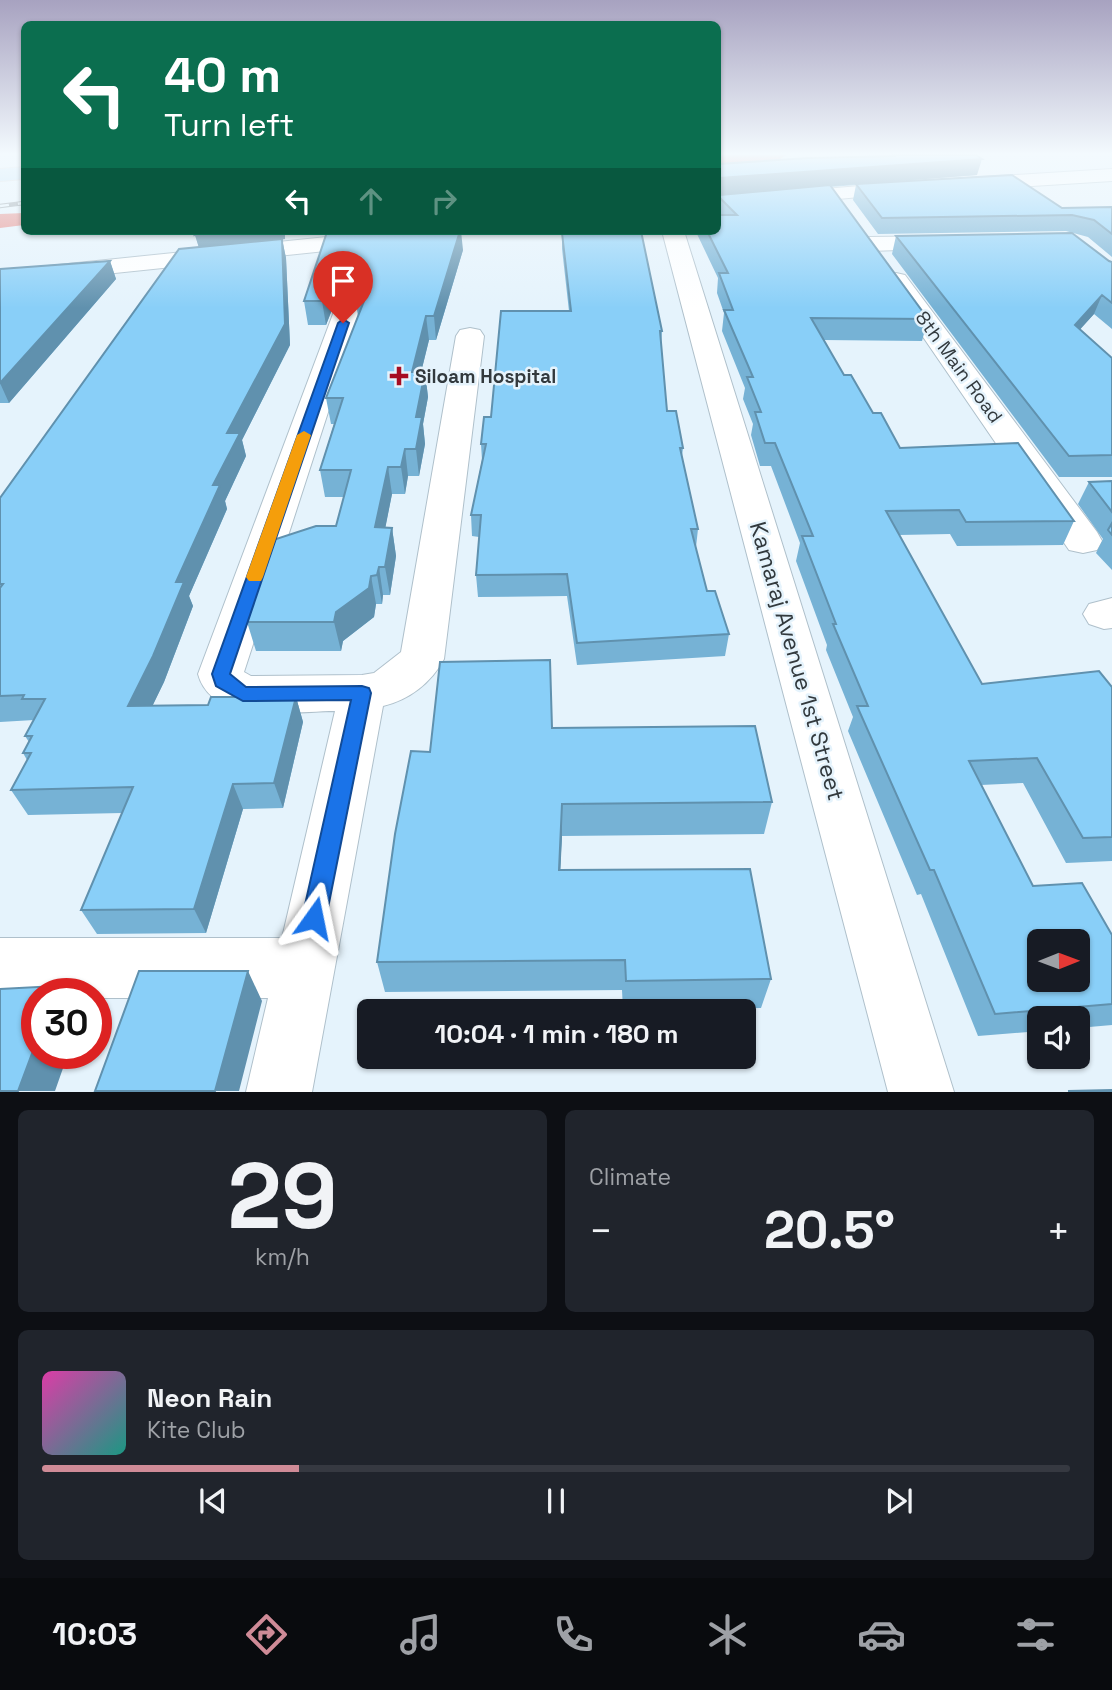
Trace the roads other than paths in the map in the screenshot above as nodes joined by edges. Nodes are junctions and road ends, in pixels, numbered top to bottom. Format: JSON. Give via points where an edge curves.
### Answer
{"nodes":[{"id":1,"x":843,"y":206,"type":"edge"},
{"id":2,"x":412,"y":235,"type":"edge"},
{"id":3,"x":674,"y":235,"type":"edge"},
{"id":4,"x":975,"y":242,"type":"edge"},
{"id":5,"x":870,"y":243,"type":"junction"},
{"id":6,"x":175,"y":260,"type":"junction"},
{"id":7,"x":0,"y":278,"type":"edge"},
{"id":8,"x":151,"y":294,"type":"edge"},
{"id":9,"x":352,"y":298,"type":"dead end"},
{"id":10,"x":470,"y":336,"type":"dead end"},
{"id":11,"x":1087,"y":490,"type":"edge"},
{"id":12,"x":1049,"y":491,"type":"junction"},
{"id":13,"x":1083,"y":541,"type":"dead end"},
{"id":14,"x":362,"y":693,"type":"junction"},
{"id":15,"x":0,"y":968,"type":"edge"},
{"id":16,"x":304,"y":968,"type":"junction"},
{"id":17,"x":279,"y":1091,"type":"edge"},
{"id":18,"x":921,"y":1091,"type":"edge"}],
"edges":[{"from":1,"to":5,"type":"street","name":"8th Main Road"},
{"from":2,"to":6,"type":"street"},
{"from":3,"to":18,"type":"street","name":"Kamaraj Avenue 1st Street"},
{"from":4,"to":5,"type":"street"},
{"from":5,"to":12,"type":"street","name":"8th Main Road"},
{"from":6,"to":7,"type":"street"},
{"from":6,"to":8,"type":"street"},
{"from":9,"to":14,"type":"street","via":[[221,674],[223,681],[243,694]]},
{"from":10,"to":14,"type":"street","via":[[422,659],[386,688]]},
{"from":11,"to":12,"type":"street"},
{"from":12,"to":13,"type":"street","name":"8th Main Road"},
{"from":14,"to":16,"type":"street"},
{"from":15,"to":16,"type":"street"},
{"from":16,"to":17,"type":"street"}]}
